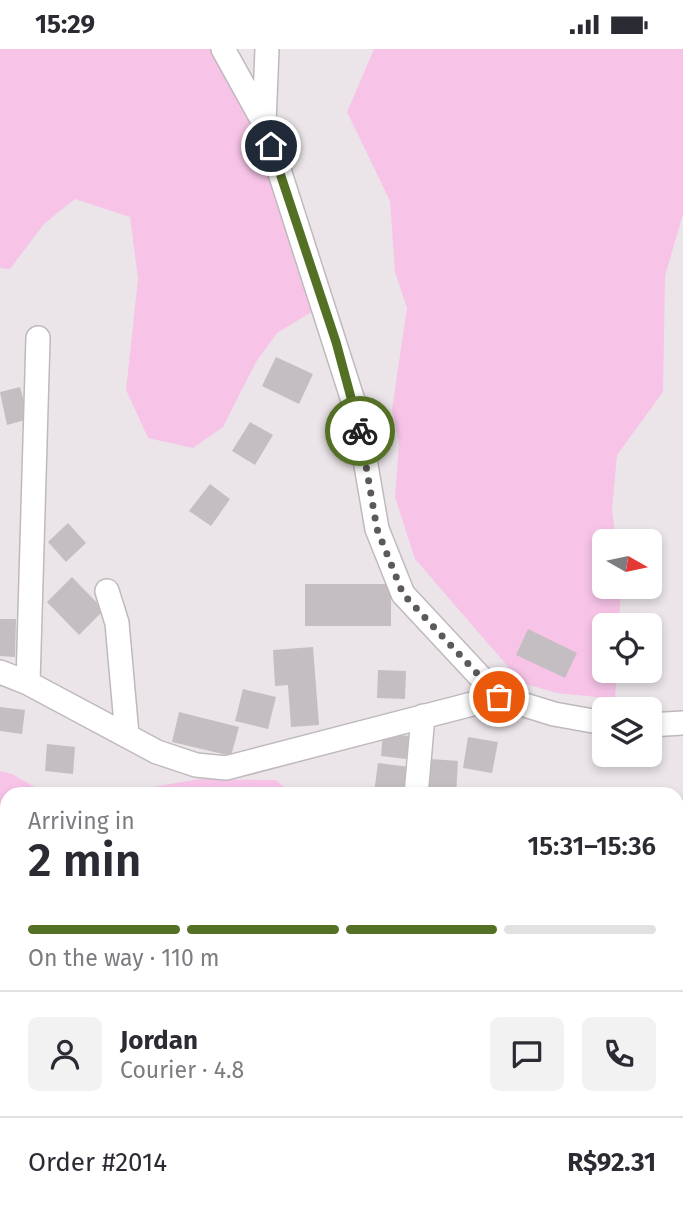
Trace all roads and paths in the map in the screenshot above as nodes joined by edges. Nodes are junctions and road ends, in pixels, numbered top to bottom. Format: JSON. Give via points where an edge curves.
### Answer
{"nodes":[{"id":1,"x":223,"y":49,"type":"edge"},
{"id":2,"x":267,"y":49,"type":"edge"},
{"id":3,"x":264,"y":123,"type":"junction"},
{"id":4,"x":38,"y":338,"type":"dead end"},
{"id":5,"x":107,"y":591,"type":"dead end"},
{"id":6,"x":0,"y":673,"type":"edge"},
{"id":7,"x":28,"y":683,"type":"junction"},
{"id":8,"x":499,"y":697,"type":"junction"},
{"id":9,"x":423,"y":716,"type":"junction"},
{"id":10,"x":592,"y":721,"type":"edge"},
{"id":11,"x":683,"y":723,"type":"edge"},
{"id":12,"x":662,"y":725,"type":"edge"},
{"id":13,"x":127,"y":735,"type":"junction"},
{"id":14,"x":417,"y":787,"type":"edge"}],
"edges":[{"from":1,"to":3,"type":"street"},
{"from":2,"to":3,"type":"street"},
{"from":3,"to":8,"type":"street","via":[[357,413],[377,529],[403,594]]},
{"from":4,"to":7,"type":"street"},
{"from":5,"to":13,"type":"street","via":[[117,623]]},
{"from":6,"to":7,"type":"street"},
{"from":7,"to":13,"type":"street"},
{"from":8,"to":9,"type":"street"},
{"from":8,"to":10,"type":"street"},
{"from":9,"to":13,"type":"street","via":[[226,768],[196,765],[157,752]]},
{"from":9,"to":14,"type":"street"},
{"from":11,"to":12,"type":"street"}]}
